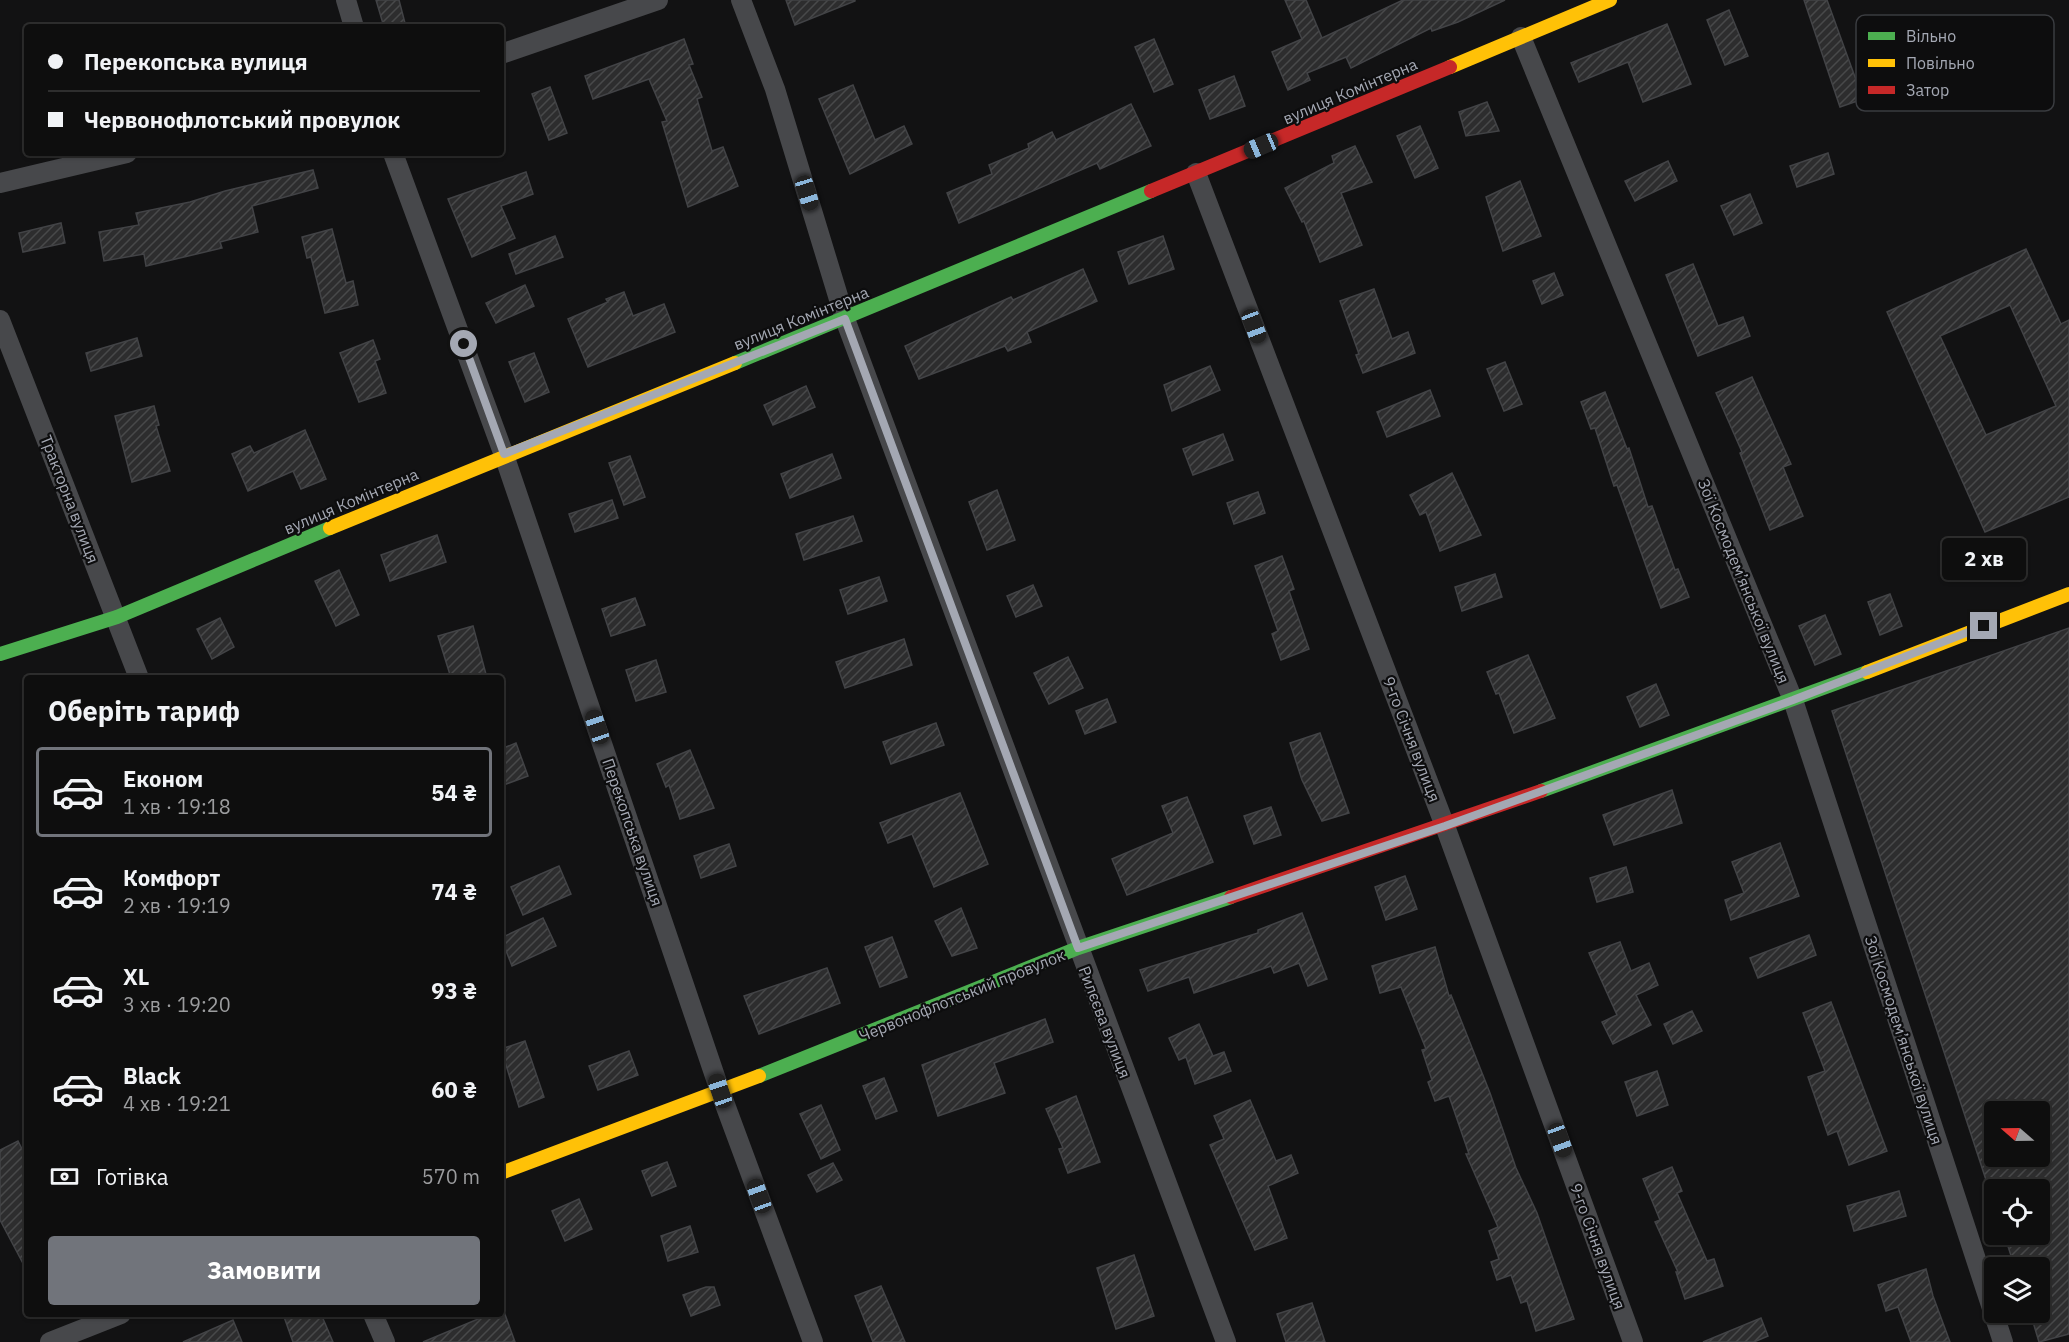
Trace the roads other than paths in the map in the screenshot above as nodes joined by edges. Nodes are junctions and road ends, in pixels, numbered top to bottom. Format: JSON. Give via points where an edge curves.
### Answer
{"nodes":[{"id":1,"x":346,"y":0,"type":"edge"},
{"id":2,"x":658,"y":0,"type":"edge"},
{"id":3,"x":741,"y":0,"type":"edge"},
{"id":4,"x":1610,"y":0,"type":"edge"},
{"id":5,"x":353,"y":24,"type":"edge"},
{"id":6,"x":1521,"y":37,"type":"junction"},
{"id":7,"x":504,"y":53,"type":"edge"},
{"id":8,"x":114,"y":156,"type":"edge"},
{"id":9,"x":394,"y":156,"type":"edge"},
{"id":10,"x":1196,"y":173,"type":"junction"},
{"id":11,"x":0,"y":183,"type":"edge"},
{"id":12,"x":845,"y":319,"type":"junction"},
{"id":13,"x":0,"y":320,"type":"edge"},
{"id":14,"x":504,"y":454,"type":"junction"},
{"id":15,"x":2069,"y":594,"type":"edge"},
{"id":16,"x":117,"y":617,"type":"junction"},
{"id":17,"x":0,"y":654,"type":"edge"},
{"id":18,"x":138,"y":675,"type":"edge"},
{"id":19,"x":1793,"y":700,"type":"junction"},
{"id":20,"x":1445,"y":826,"type":"junction"},
{"id":21,"x":1078,"y":948,"type":"junction"},
{"id":22,"x":720,"y":1091,"type":"junction"},
{"id":23,"x":504,"y":1172,"type":"edge"},
{"id":24,"x":113,"y":1317,"type":"edge"},
{"id":25,"x":374,"y":1317,"type":"edge"},
{"id":26,"x":50,"y":1342,"type":"edge"},
{"id":27,"x":385,"y":1342,"type":"edge"},
{"id":28,"x":813,"y":1342,"type":"edge"},
{"id":29,"x":1226,"y":1342,"type":"edge"},
{"id":30,"x":1634,"y":1342,"type":"edge"},
{"id":31,"x":2003,"y":1342,"type":"edge"}],
"edges":[{"from":1,"to":5,"type":"street"},
{"from":2,"to":7,"type":"street"},
{"from":3,"to":12,"type":"street","name":"Рилєєва вулиця","via":[[775,89]]},
{"from":4,"to":6,"type":"main road","name":"вулиця Комінтерна"},
{"from":6,"to":10,"type":"main road","name":"вулиця Комінтерна"},
{"from":6,"to":19,"type":"street","name":"Зої Космодем’янської вулиця"},
{"from":8,"to":11,"type":"street"},
{"from":9,"to":14,"type":"street","name":"Перекопська вулиця"},
{"from":10,"to":12,"type":"main road","name":"вулиця Комінтерна"},
{"from":10,"to":20,"type":"street","name":"9-го Січня вулиця"},
{"from":12,"to":14,"type":"main road","name":"вулиця Комінтерна"},
{"from":12,"to":21,"type":"street","name":"Рилєєва вулиця"},
{"from":13,"to":16,"type":"street","name":"Тракторна вулиця"},
{"from":14,"to":16,"type":"main road","name":"вулиця Комінтерна"},
{"from":14,"to":22,"type":"street","name":"Перекопська вулиця"},
{"from":15,"to":19,"type":"main road","name":"Червонофлотський провулок"},
{"from":16,"to":17,"type":"main road","name":"вулиця Комінтерна"},
{"from":16,"to":18,"type":"street","name":"Тракторна вулиця"},
{"from":19,"to":20,"type":"main road","name":"Червонофлотський провулок"},
{"from":19,"to":31,"type":"street","name":"Зої Космодем’янської вулиця"},
{"from":20,"to":21,"type":"main road","name":"Червонофлотський провулок"},
{"from":20,"to":30,"type":"street","name":"9-го Січня вулиця"},
{"from":21,"to":22,"type":"main road","name":"Червонофлотський провулок"},
{"from":21,"to":29,"type":"street","name":"Рилєєва вулиця"},
{"from":22,"to":23,"type":"main road","name":"Червонофлотський провулок"},
{"from":22,"to":28,"type":"street","name":"Перекопська вулиця"},
{"from":24,"to":26,"type":"street"},
{"from":25,"to":27,"type":"street"}]}
